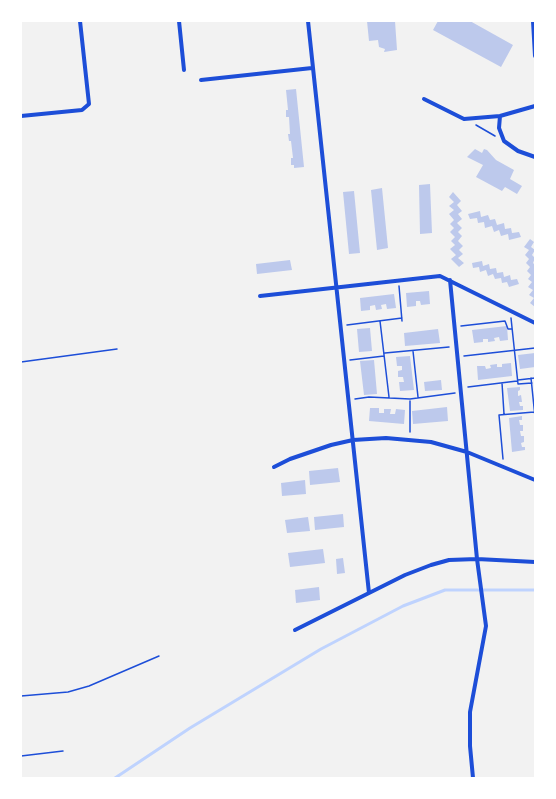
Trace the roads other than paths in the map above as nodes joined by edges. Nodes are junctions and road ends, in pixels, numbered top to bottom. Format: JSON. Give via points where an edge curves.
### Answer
{"nodes":[{"id":1,"x":80,"y":21,"type":"edge"},
{"id":2,"x":179,"y":21,"type":"edge"},
{"id":3,"x":308,"y":21,"type":"edge"},
{"id":4,"x":533,"y":21,"type":"edge"},
{"id":5,"x":535,"y":56,"type":"edge"},
{"id":6,"x":312,"y":68,"type":"junction"},
{"id":7,"x":184,"y":69,"type":"dead end"},
{"id":8,"x":201,"y":80,"type":"dead end"},
{"id":9,"x":424,"y":99,"type":"dead end"},
{"id":10,"x":535,"y":106,"type":"edge"},
{"id":11,"x":21,"y":116,"type":"edge"},
{"id":12,"x":500,"y":116,"type":"junction"},
{"id":13,"x":535,"y":157,"type":"edge"},
{"id":14,"x":450,"y":280,"type":"junction"},
{"id":15,"x":337,"y":287,"type":"junction"},
{"id":16,"x":260,"y":296,"type":"dead end"},
{"id":17,"x":535,"y":323,"type":"edge"},
{"id":18,"x":353,"y":440,"type":"junction"},
{"id":19,"x":467,"y":452,"type":"junction"},
{"id":20,"x":274,"y":467,"type":"dead end"},
{"id":21,"x":535,"y":480,"type":"edge"},
{"id":22,"x":477,"y":559,"type":"junction"},
{"id":23,"x":535,"y":562,"type":"edge"},
{"id":24,"x":369,"y":592,"type":"junction"},
{"id":25,"x":295,"y":630,"type":"dead end"},
{"id":26,"x":159,"y":656,"type":"dead end"},
{"id":27,"x":21,"y":696,"type":"edge"},
{"id":28,"x":473,"y":778,"type":"edge"}],
"edges":[{"from":1,"to":11,"type":"street","via":[[89,104],[82,110]]},
{"from":2,"to":7,"type":"street"},
{"from":3,"to":6,"type":"street"},
{"from":4,"to":5,"type":"street"},
{"from":6,"to":8,"type":"street"},
{"from":6,"to":15,"type":"street"},
{"from":9,"to":12,"type":"street","via":[[464,119]]},
{"from":10,"to":12,"type":"street"},
{"from":12,"to":13,"type":"street","via":[[504,141]]},
{"from":14,"to":15,"type":"street","via":[[440,276]]},
{"from":14,"to":17,"type":"street"},
{"from":14,"to":19,"type":"street"},
{"from":15,"to":16,"type":"street"},
{"from":15,"to":18,"type":"street"},
{"from":18,"to":19,"type":"street","via":[[409,439]]},
{"from":18,"to":20,"type":"street"},
{"from":18,"to":24,"type":"street"},
{"from":19,"to":21,"type":"street"},
{"from":19,"to":22,"type":"street"},
{"from":22,"to":23,"type":"street"},
{"from":22,"to":24,"type":"street","via":[[431,564]]},
{"from":22,"to":28,"type":"street","via":[[486,626],[470,712]]},
{"from":24,"to":25,"type":"street"},
{"from":26,"to":27,"type":"lane","via":[[89,686]]}]}
